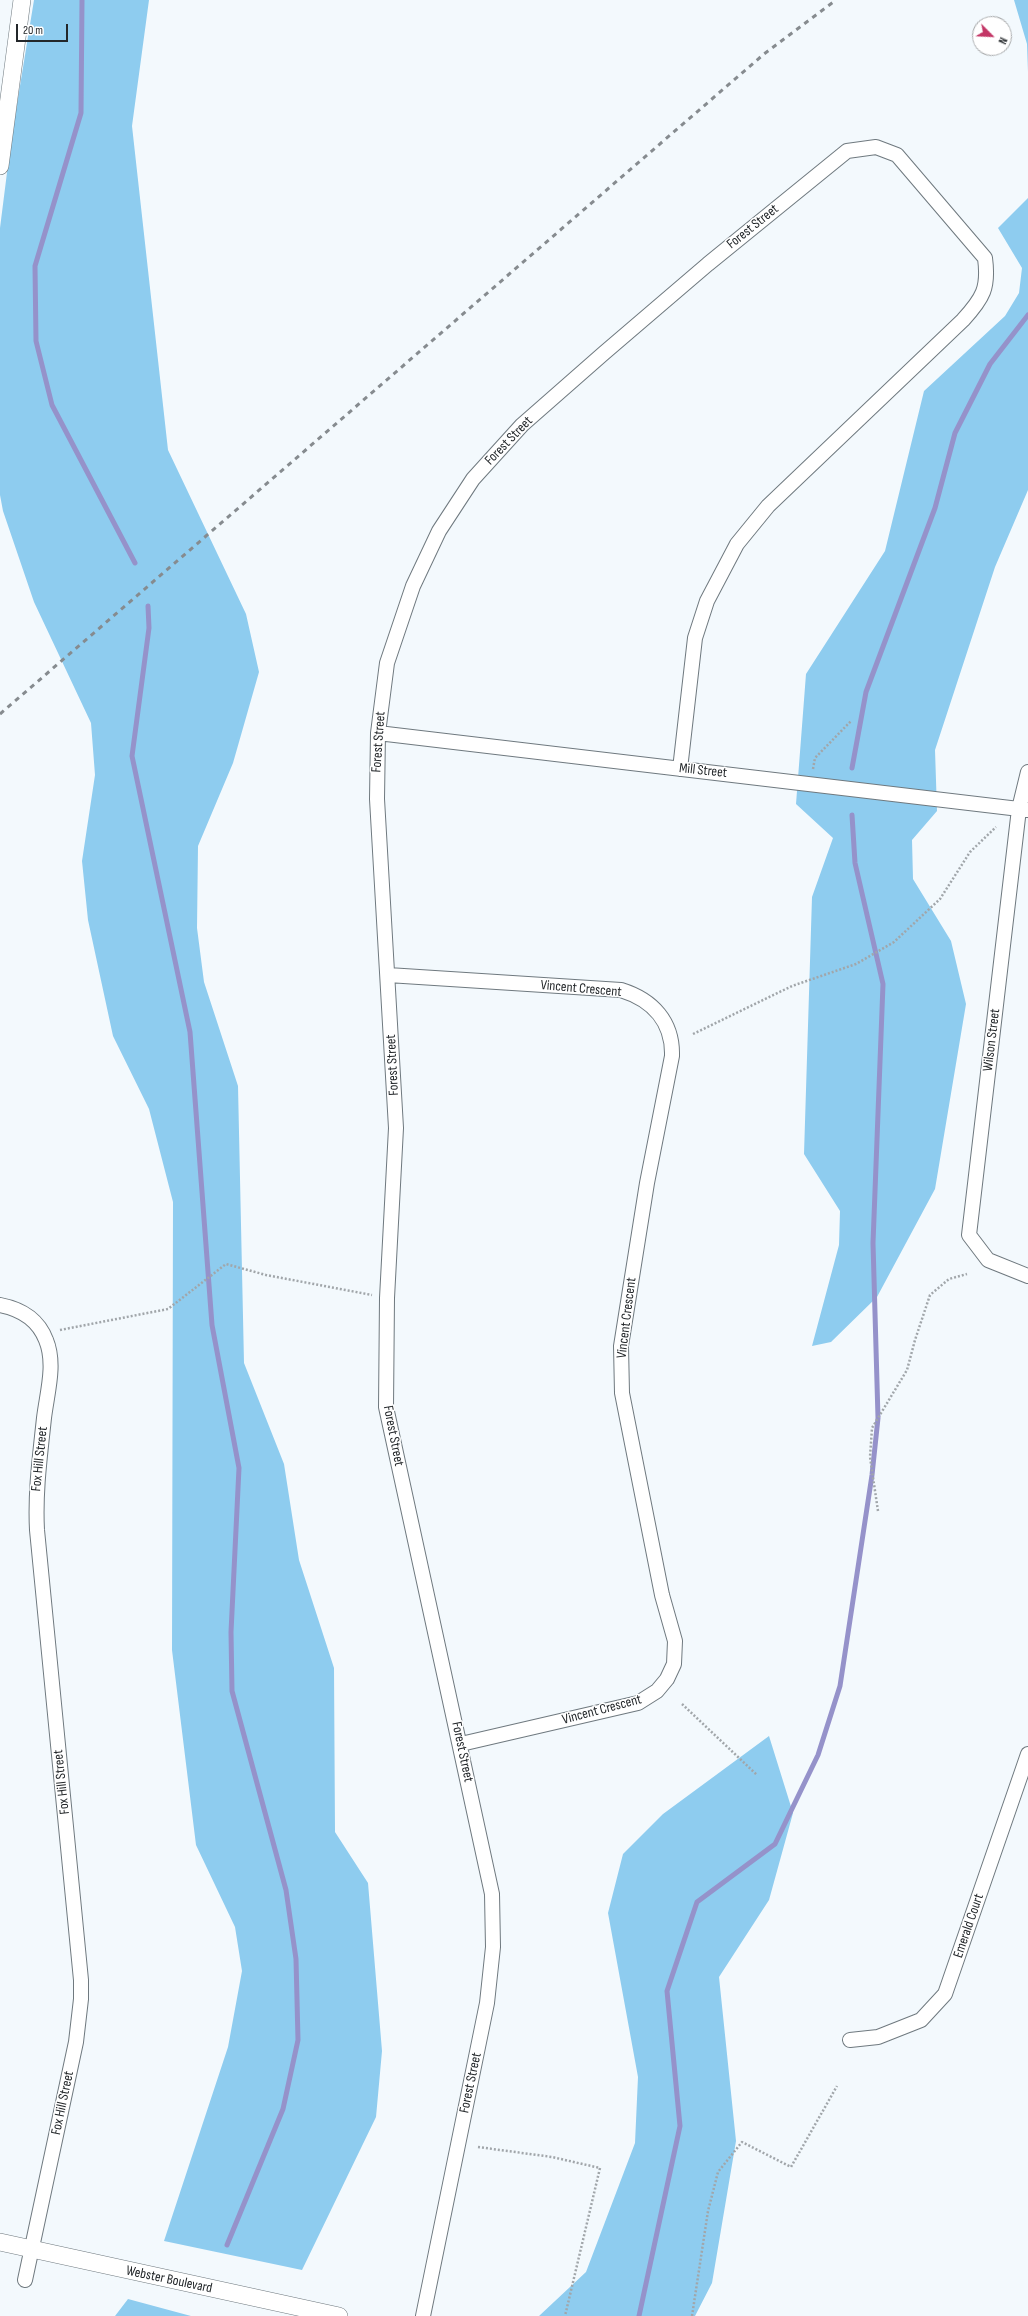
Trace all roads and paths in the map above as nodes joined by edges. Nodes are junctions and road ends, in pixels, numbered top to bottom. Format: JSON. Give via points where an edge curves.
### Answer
{"nodes":[{"id":1,"x":22,"y":0,"type":"edge"},
{"id":2,"x":0,"y":166,"type":"edge"},
{"id":3,"x":851,"y":721,"type":"dead end"},
{"id":4,"x":378,"y":733,"type":"junction"},
{"id":5,"x":680,"y":769,"type":"junction"},
{"id":6,"x":1028,"y":772,"type":"edge"},
{"id":7,"x":810,"y":783,"type":"junction"},
{"id":8,"x":1024,"y":810,"type":"edge"},
{"id":9,"x":996,"y":827,"type":"dead end"},
{"id":10,"x":388,"y":975,"type":"junction"},
{"id":11,"x":693,"y":1034,"type":"dead end"},
{"id":12,"x":967,"y":1274,"type":"dead end"},
{"id":13,"x":1028,"y":1276,"type":"edge"},
{"id":14,"x":388,"y":1298,"type":"junction"},
{"id":15,"x":0,"y":1305,"type":"edge"},
{"id":16,"x":60,"y":1330,"type":"dead end"},
{"id":17,"x":878,"y":1511,"type":"dead end"},
{"id":18,"x":682,"y":1704,"type":"dead end"},
{"id":19,"x":461,"y":1744,"type":"junction"},
{"id":20,"x":1028,"y":1754,"type":"edge"},
{"id":21,"x":757,"y":1775,"type":"dead end"},
{"id":22,"x":1024,"y":1778,"type":"edge"},
{"id":23,"x":850,"y":2040,"type":"dead end"},
{"id":24,"x":837,"y":2086,"type":"dead end"},
{"id":25,"x":478,"y":2147,"type":"dead end"},
{"id":26,"x":0,"y":2242,"type":"edge"},
{"id":27,"x":32,"y":2250,"type":"junction"},
{"id":28,"x":25,"y":2280,"type":"dead end"},
{"id":29,"x":339,"y":2316,"type":"edge"},
{"id":30,"x":423,"y":2316,"type":"edge"},
{"id":31,"x":565,"y":2316,"type":"edge"},
{"id":32,"x":692,"y":2316,"type":"edge"}],
"edges":[{"from":1,"to":2,"type":"street"},
{"from":3,"to":7,"type":"path","via":[[815,758]]},
{"from":4,"to":5,"type":"street","name":"Mill Street"},
{"from":4,"to":5,"type":"street","name":"Forest Street","via":[[387,663],[413,586],[439,531],[473,478],[522,425],[714,259],[847,151],[876,147],[897,155],[986,258],[988,278],[982,300],[952,332],[768,506],[737,544],[707,601],[695,638]]},
{"from":4,"to":10,"type":"street","name":"Forest Street","via":[[377,799]]},
{"from":5,"to":7,"type":"street","name":"Mill Street"},
{"from":6,"to":8,"type":"street","name":"Wilson Street"},
{"from":7,"to":8,"type":"street","name":"Mill Street"},
{"from":8,"to":13,"type":"street","name":"Wilson Street","via":[[969,1235],[988,1260]]},
{"from":9,"to":11,"type":"path","via":[[970,852],[940,899],[894,942],[856,964],[792,986]]},
{"from":10,"to":14,"type":"street","name":"Forest Street","via":[[396,1128]]},
{"from":10,"to":19,"type":"street","name":"Vincent Crescent","via":[[622,990],[655,1009],[667,1026],[671,1041],[672,1056],[647,1183],[620,1346],[622,1393],[662,1595],[675,1641],[674,1664],[661,1687],[649,1698],[638,1703]]},
{"from":12,"to":17,"type":"path","via":[[949,1279],[930,1295],[907,1370],[872,1428],[870,1457]]},
{"from":14,"to":16,"type":"path","via":[[266,1275],[226,1264],[168,1309]]},
{"from":14,"to":19,"type":"street","name":"Forest Street","via":[[386,1407]]},
{"from":15,"to":27,"type":"street","name":"Fox Hill Street","via":[[24,1313],[38,1324],[46,1339],[50,1358],[36,1489],[37,1530],[81,1980],[76,2042]]},
{"from":18,"to":21,"type":"path"},
{"from":19,"to":30,"type":"street","name":"Forest Street","via":[[492,1894],[493,1947],[487,2003]]},
{"from":20,"to":22,"type":"street","name":"Emerald Court"},
{"from":22,"to":23,"type":"street","name":"Emerald Court","via":[[945,1994],[921,2020],[878,2037]]},
{"from":24,"to":32,"type":"path","via":[[791,2167],[742,2142],[718,2172],[708,2211]]},
{"from":25,"to":31,"type":"path","via":[[600,2168]]},
{"from":26,"to":27,"type":"street","name":"Webster Boulevard"},
{"from":27,"to":28,"type":"street","name":"Fox Hill Street"},
{"from":27,"to":29,"type":"street","name":"Webster Boulevard"}]}
